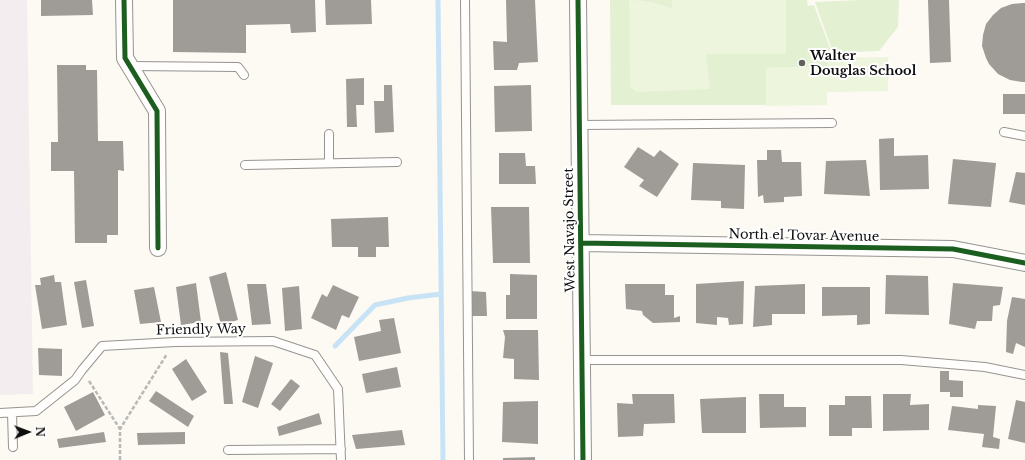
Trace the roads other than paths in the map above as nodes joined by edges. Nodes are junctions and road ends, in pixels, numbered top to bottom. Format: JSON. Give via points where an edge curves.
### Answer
{"nodes":[{"id":1,"x":124,"y":0,"type":"edge"},
{"id":2,"x":465,"y":0,"type":"edge"},
{"id":3,"x":578,"y":0,"type":"edge"},
{"id":4,"x":130,"y":66,"type":"junction"},
{"id":5,"x":244,"y":75,"type":"dead end"},
{"id":6,"x":832,"y":123,"type":"dead end"},
{"id":7,"x":579,"y":126,"type":"junction"},
{"id":8,"x":1004,"y":132,"type":"dead end"},
{"id":9,"x":329,"y":134,"type":"dead end"},
{"id":10,"x":1025,"y":136,"type":"edge"},
{"id":11,"x":397,"y":162,"type":"dead end"},
{"id":12,"x":329,"y":163,"type":"junction"},
{"id":13,"x":245,"y":165,"type":"dead end"},
{"id":14,"x":581,"y":243,"type":"junction"},
{"id":15,"x":158,"y":248,"type":"dead end"},
{"id":16,"x":1025,"y":263,"type":"edge"},
{"id":17,"x":582,"y":360,"type":"junction"},
{"id":18,"x":1025,"y":375,"type":"edge"},
{"id":19,"x":0,"y":413,"type":"edge"},
{"id":20,"x":12,"y":413,"type":"junction"},
{"id":21,"x":13,"y":447,"type":"dead end"},
{"id":22,"x":341,"y":449,"type":"junction"},
{"id":23,"x":228,"y":450,"type":"dead end"},
{"id":24,"x":341,"y":460,"type":"edge"},
{"id":25,"x":469,"y":460,"type":"edge"},
{"id":26,"x":583,"y":460,"type":"edge"}],
"edges":[{"from":1,"to":4,"type":"street","via":[[125,58]]},
{"from":2,"to":25,"type":"lane"},
{"from":3,"to":7,"type":"street","name":"West Navajo Street"},
{"from":4,"to":5,"type":"lane","via":[[238,67]]},
{"from":4,"to":15,"type":"street","via":[[157,112]]},
{"from":6,"to":7,"type":"lane"},
{"from":7,"to":14,"type":"street","name":"West Navajo Street"},
{"from":8,"to":10,"type":"lane"},
{"from":9,"to":12,"type":"lane"},
{"from":11,"to":12,"type":"lane"},
{"from":12,"to":13,"type":"lane"},
{"from":14,"to":16,"type":"street","name":"North el Tovar Avenue","via":[[953,249]]},
{"from":14,"to":17,"type":"street","name":"West Navajo Street"},
{"from":17,"to":18,"type":"lane","via":[[901,360],[985,367]]},
{"from":17,"to":26,"type":"street","name":"West Navajo Street"},
{"from":19,"to":20,"type":"lane","name":"Friendly Way"},
{"from":20,"to":21,"type":"lane"},
{"from":20,"to":22,"type":"lane","name":"Friendly Way","via":[[36,411],[75,380],[102,346],[273,341],[315,355],[338,389]]},
{"from":22,"to":23,"type":"lane"},
{"from":22,"to":24,"type":"lane","name":"Friendly Way"}]}
